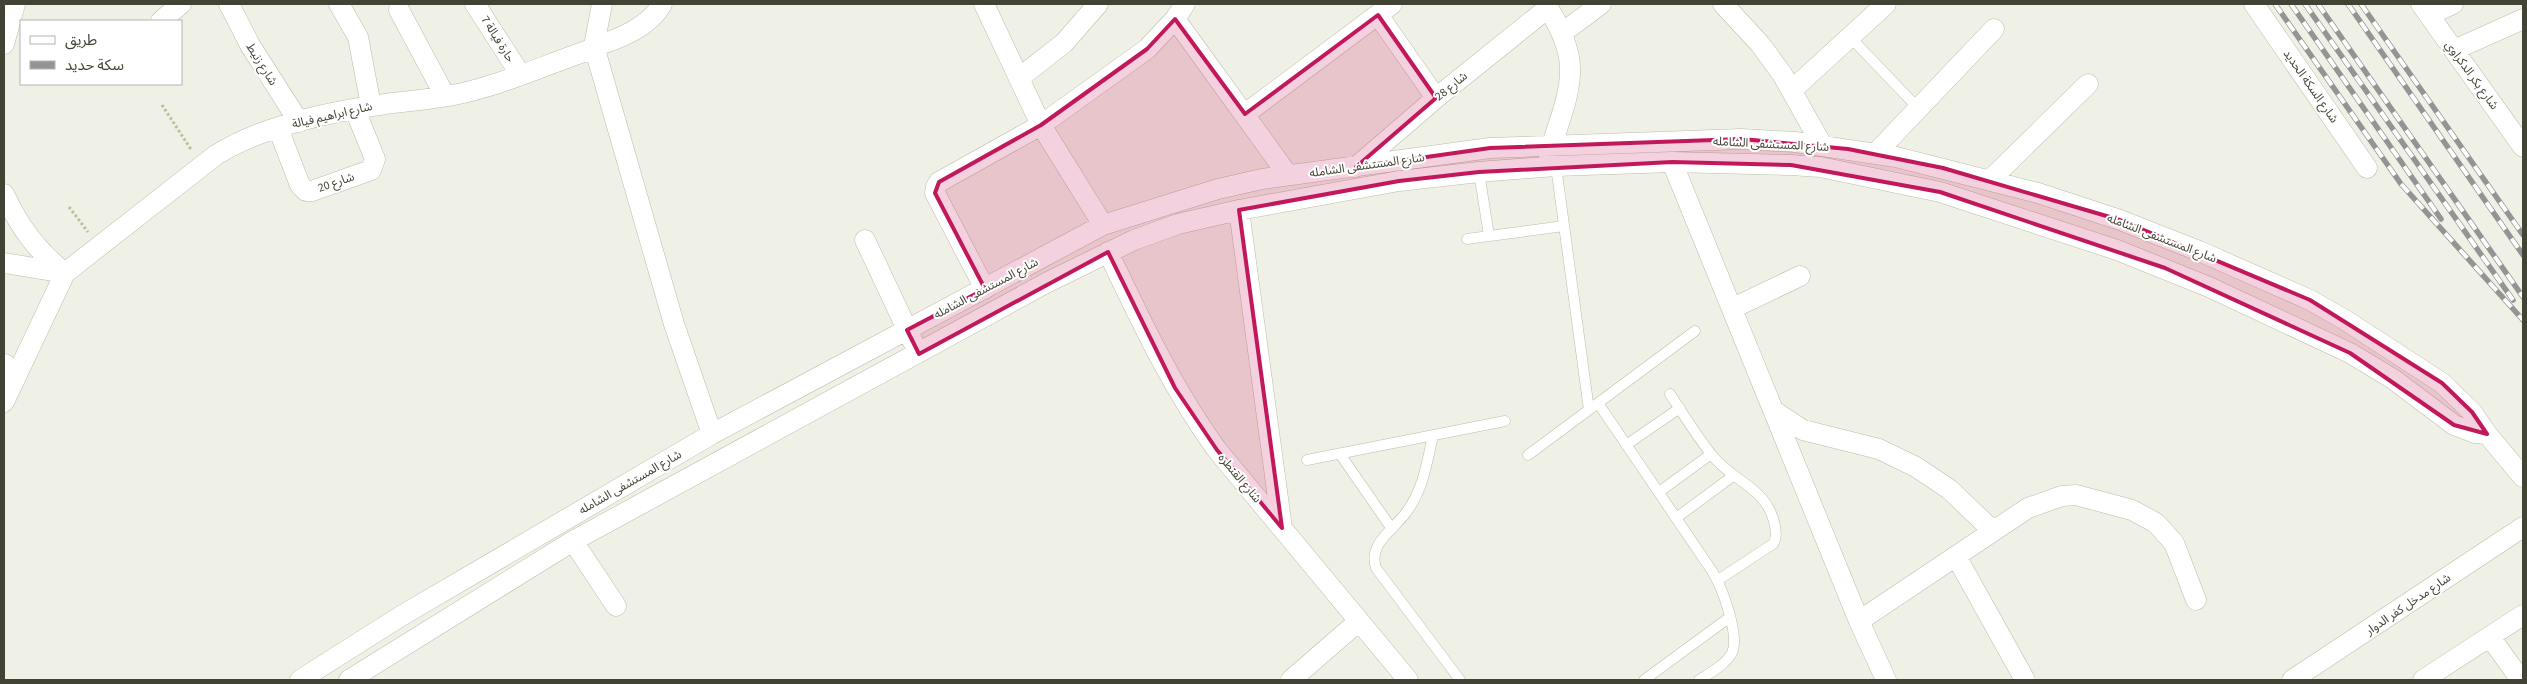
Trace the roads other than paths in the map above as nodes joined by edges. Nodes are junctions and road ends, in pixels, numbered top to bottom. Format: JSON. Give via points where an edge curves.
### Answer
{"nodes":[{"id":1,"x":15,"y":4,"type":"edge"},
{"id":2,"x":181,"y":4,"type":"edge"},
{"id":3,"x":229,"y":4,"type":"edge"},
{"id":4,"x":339,"y":4,"type":"edge"},
{"id":5,"x":476,"y":4,"type":"edge"},
{"id":6,"x":602,"y":4,"type":"edge"},
{"id":7,"x":662,"y":4,"type":"edge"},
{"id":8,"x":984,"y":4,"type":"edge"},
{"id":9,"x":1098,"y":4,"type":"edge"},
{"id":10,"x":1601,"y":4,"type":"edge"},
{"id":11,"x":1723,"y":4,"type":"edge"},
{"id":12,"x":1886,"y":4,"type":"edge"},
{"id":13,"x":2254,"y":4,"type":"edge"},
{"id":14,"x":2453,"y":4,"type":"edge"},
{"id":15,"x":1547,"y":6,"type":"edge"},
{"id":16,"x":1385,"y":9,"type":"edge"},
{"id":17,"x":2425,"y":9,"type":"edge"},
{"id":18,"x":399,"y":10,"type":"dead end"},
{"id":19,"x":1180,"y":11,"type":"edge"},
{"id":20,"x":2523,"y":18,"type":"edge"},
{"id":21,"x":162,"y":20,"type":"edge"},
{"id":22,"x":1994,"y":29,"type":"dead end"},
{"id":23,"x":1562,"y":33,"type":"junction"},
{"id":24,"x":1850,"y":37,"type":"junction"},
{"id":25,"x":4,"y":44,"type":"edge"},
{"id":26,"x":594,"y":46,"type":"junction"},
{"id":27,"x":2454,"y":50,"type":"junction"},
{"id":28,"x":520,"y":74,"type":"junction"},
{"id":29,"x":1019,"y":78,"type":"junction"},
{"id":30,"x":2088,"y":84,"type":"dead end"},
{"id":31,"x":1792,"y":90,"type":"junction"},
{"id":32,"x":445,"y":96,"type":"junction"},
{"id":33,"x":1436,"y":98,"type":"junction"},
{"id":34,"x":363,"y":108,"type":"junction"},
{"id":35,"x":1918,"y":108,"type":"junction"},
{"id":36,"x":1245,"y":114,"type":"junction"},
{"id":37,"x":299,"y":122,"type":"junction"},
{"id":38,"x":1041,"y":125,"type":"junction"},
{"id":39,"x":278,"y":128,"type":"junction"},
{"id":40,"x":1552,"y":144,"type":"junction"},
{"id":41,"x":1822,"y":145,"type":"junction"},
{"id":42,"x":2523,"y":147,"type":"edge"},
{"id":43,"x":1875,"y":154,"type":"junction"},
{"id":44,"x":1672,"y":162,"type":"junction"},
{"id":45,"x":1551,"y":166,"type":"junction"},
{"id":46,"x":1356,"y":167,"type":"junction"},
{"id":47,"x":2368,"y":168,"type":"dead end"},
{"id":48,"x":1479,"y":172,"type":"junction"},
{"id":49,"x":1288,"y":175,"type":"junction"},
{"id":50,"x":1991,"y":180,"type":"junction"},
{"id":51,"x":4,"y":194,"type":"edge"},
{"id":52,"x":1239,"y":210,"type":"junction"},
{"id":53,"x":1103,"y":226,"type":"junction"},
{"id":54,"x":1564,"y":226,"type":"junction"},
{"id":55,"x":1489,"y":236,"type":"junction"},
{"id":56,"x":1467,"y":239,"type":"dead end"},
{"id":57,"x":865,"y":240,"type":"dead end"},
{"id":58,"x":1108,"y":252,"type":"junction"},
{"id":59,"x":4,"y":263,"type":"edge"},
{"id":60,"x":65,"y":272,"type":"junction"},
{"id":61,"x":1800,"y":276,"type":"dead end"},
{"id":62,"x":985,"y":288,"type":"junction"},
{"id":63,"x":1733,"y":308,"type":"junction"},
{"id":64,"x":908,"y":330,"type":"junction"},
{"id":65,"x":1694,"y":331,"type":"dead end"},
{"id":66,"x":919,"y":354,"type":"junction"},
{"id":67,"x":8,"y":366,"type":"edge"},
{"id":68,"x":1670,"y":394,"type":"dead end"},
{"id":69,"x":4,"y":402,"type":"edge"},
{"id":70,"x":1593,"y":406,"type":"junction"},
{"id":71,"x":1680,"y":408,"type":"junction"},
{"id":72,"x":1774,"y":411,"type":"junction"},
{"id":73,"x":1505,"y":421,"type":"dead end"},
{"id":74,"x":712,"y":434,"type":"junction"},
{"id":75,"x":2487,"y":434,"type":"junction"},
{"id":76,"x":1433,"y":435,"type":"junction"},
{"id":77,"x":1626,"y":445,"type":"junction"},
{"id":78,"x":1340,"y":454,"type":"junction"},
{"id":79,"x":1711,"y":454,"type":"junction"},
{"id":80,"x":1528,"y":455,"type":"dead end"},
{"id":81,"x":1307,"y":460,"type":"dead end"},
{"id":82,"x":1733,"y":476,"type":"junction"},
{"id":83,"x":2523,"y":477,"type":"edge"},
{"id":84,"x":1659,"y":492,"type":"junction"},
{"id":85,"x":1676,"y":518,"type":"junction"},
{"id":86,"x":2523,"y":527,"type":"edge"},
{"id":87,"x":1282,"y":528,"type":"junction"},
{"id":88,"x":1392,"y":529,"type":"junction"},
{"id":89,"x":1994,"y":531,"type":"junction"},
{"id":90,"x":574,"y":541,"type":"junction"},
{"id":91,"x":1956,"y":556,"type":"junction"},
{"id":92,"x":1718,"y":580,"type":"junction"},
{"id":93,"x":2196,"y":600,"type":"dead end"},
{"id":94,"x":616,"y":606,"type":"dead end"},
{"id":95,"x":2523,"y":615,"type":"edge"},
{"id":96,"x":1730,"y":616,"type":"junction"},
{"id":97,"x":1359,"y":621,"type":"junction"},
{"id":98,"x":1859,"y":621,"type":"junction"},
{"id":99,"x":2490,"y":636,"type":"junction"},
{"id":100,"x":300,"y":680,"type":"edge"},
{"id":101,"x":349,"y":680,"type":"edge"},
{"id":102,"x":1291,"y":680,"type":"edge"},
{"id":103,"x":1408,"y":680,"type":"edge"},
{"id":104,"x":1460,"y":680,"type":"edge"},
{"id":105,"x":1645,"y":680,"type":"edge"},
{"id":106,"x":1699,"y":680,"type":"edge"},
{"id":107,"x":1886,"y":680,"type":"edge"},
{"id":108,"x":2025,"y":680,"type":"edge"},
{"id":109,"x":2292,"y":680,"type":"edge"},
{"id":110,"x":2423,"y":680,"type":"edge"},
{"id":111,"x":2521,"y":680,"type":"edge"}],
"edges":[{"from":1,"to":25,"type":"street"},
{"from":2,"to":21,"type":"street"},
{"from":3,"to":37,"type":"street","name":"شارع زنيط","via":[[250,45]]},
{"from":4,"to":34,"type":"street","via":[[358,37]]},
{"from":5,"to":28,"type":"street","name":"حارة فيالة 7"},
{"from":6,"to":26,"type":"street"},
{"from":7,"to":26,"type":"street","name":"شارع ابراهيم فيالة","via":[[648,19],[625,35]]},
{"from":8,"to":29,"type":"street"},
{"from":9,"to":29,"type":"street","via":[[1064,42]]},
{"from":10,"to":23,"type":"street"},
{"from":11,"to":31,"type":"street","via":[[1760,44]]},
{"from":12,"to":24,"type":"street"},
{"from":13,"to":47,"type":"street","name":"شارع السكة الحديد"},
{"from":14,"to":17,"type":"street"},
{"from":15,"to":23,"type":"street"},
{"from":15,"to":33,"type":"street","name":"شارع 28"},
{"from":16,"to":33,"type":"street"},
{"from":16,"to":36,"type":"street"},
{"from":17,"to":27,"type":"street","name":"شارع بكر الدكراوي"},
{"from":18,"to":32,"type":"street"},
{"from":19,"to":36,"type":"street"},
{"from":19,"to":38,"type":"street","via":[[1147,49]]},
{"from":20,"to":27,"type":"street"},
{"from":22,"to":35,"type":"street"},
{"from":23,"to":40,"type":"street","via":[[1570,68]]},
{"from":24,"to":31,"type":"street"},
{"from":24,"to":35,"type":"lane"},
{"from":26,"to":28,"type":"street","name":"شارع ابراهيم فيالة"},
{"from":26,"to":74,"type":"street","via":[[674,324]]},
{"from":27,"to":42,"type":"street","name":"شارع بكر الدكراوي"},
{"from":28,"to":32,"type":"street","name":"شارع ابراهيم فيالة","via":[[492,86]]},
{"from":29,"to":38,"type":"street"},
{"from":30,"to":50,"type":"street"},
{"from":31,"to":41,"type":"street"},
{"from":32,"to":34,"type":"street","name":"شارع ابراهيم فيالة"},
{"from":33,"to":46,"type":"street","name":"شارع 28"},
{"from":34,"to":37,"type":"street","name":"شارع ابراهيم فيالة"},
{"from":34,"to":39,"type":"street","name":"شارع 20","via":[[374,166],[312,190],[306,191],[300,185]]},
{"from":35,"to":43,"type":"street"},
{"from":36,"to":49,"type":"street"},
{"from":37,"to":39,"type":"street","name":"شارع ابراهيم فيالة"},
{"from":38,"to":53,"type":"street"},
{"from":38,"to":62,"type":"street","via":[[939,182],[936,187],[936,193]]},
{"from":39,"to":60,"type":"street","name":"شارع ابراهيم فيالة","via":[[243,140],[202,167]]},
{"from":40,"to":41,"type":"street","name":"شارع المستشفى الشامله","via":[[1742,140]]},
{"from":40,"to":45,"type":"street"},
{"from":40,"to":46,"type":"street","name":"شارع المستشفى الشامله","via":[[1490,148]]},
{"from":41,"to":43,"type":"street","name":"شارع المستشفى الشامله"},
{"from":43,"to":50,"type":"street","name":"شارع المستشفى الشامله"},
{"from":44,"to":45,"type":"street","name":"شارع المستشفى الشامله"},
{"from":44,"to":63,"type":"street"},
{"from":44,"to":75,"type":"street","name":"شارع المستشفى الشامله","via":[[1820,167],[1940,192],[2117,250],[2166,268],[2306,331],[2392,379],[2454,425]]},
{"from":45,"to":48,"type":"street","name":"شارع المستشفى الشامله"},
{"from":45,"to":54,"type":"lane"},
{"from":46,"to":49,"type":"street","name":"شارع المستشفى الشامله"},
{"from":48,"to":52,"type":"street","name":"شارع المستشفى الشامله","via":[[1390,183]]},
{"from":48,"to":55,"type":"lane"},
{"from":49,"to":53,"type":"street","name":"شارع المستشفى الشامله","via":[[1218,188]]},
{"from":50,"to":75,"type":"street","name":"شارع المستشفى الشامله","via":[[2120,220],[2310,300],[2380,341],[2442,384],[2472,412]]},
{"from":51,"to":60,"type":"street","via":[[18,224],[37,248]]},
{"from":52,"to":58,"type":"street","name":"شارع المستشفى الشامله","via":[[1178,224]]},
{"from":52,"to":87,"type":"street"},
{"from":53,"to":62,"type":"street","name":"شارع المستشفى الشامله"},
{"from":54,"to":55,"type":"lane"},
{"from":54,"to":70,"type":"lane"},
{"from":55,"to":56,"type":"lane"},
{"from":57,"to":64,"type":"street"},
{"from":58,"to":66,"type":"street","name":"شارع المستشفى الشامله"},
{"from":58,"to":87,"type":"street","name":"شارع القنطره","via":[[1179,395],[1216,450]]},
{"from":59,"to":60,"type":"street"},
{"from":60,"to":67,"type":"street","name":"شارع ابراهيم فيالة"},
{"from":61,"to":63,"type":"street"},
{"from":62,"to":64,"type":"street","name":"شارع المستشفى الشامله"},
{"from":63,"to":72,"type":"street"},
{"from":64,"to":66,"type":"street"},
{"from":64,"to":74,"type":"street","name":"شارع المستشفى الشامله"},
{"from":65,"to":70,"type":"lane"},
{"from":66,"to":90,"type":"street","name":"شارع المستشفى الشامله"},
{"from":67,"to":69,"type":"street","name":"شارع ابراهيم فيالة"},
{"from":68,"to":71,"type":"lane"},
{"from":70,"to":77,"type":"lane"},
{"from":70,"to":80,"type":"lane"},
{"from":71,"to":77,"type":"lane"},
{"from":71,"to":79,"type":"lane"},
{"from":72,"to":89,"type":"street","via":[[1808,432],[1879,449],[1916,467],[1948,489]]},
{"from":72,"to":98,"type":"street"},
{"from":73,"to":76,"type":"lane"},
{"from":74,"to":100,"type":"street","name":"شارع المستشفى الشامله","via":[[401,616]]},
{"from":75,"to":83,"type":"street","name":"شارع المستشفى الشامله"},
{"from":76,"to":78,"type":"lane"},
{"from":76,"to":88,"type":"lane","via":[[1421,488]]},
{"from":77,"to":84,"type":"lane"},
{"from":78,"to":81,"type":"lane"},
{"from":78,"to":88,"type":"lane"},
{"from":79,"to":82,"type":"lane"},
{"from":79,"to":84,"type":"lane"},
{"from":82,"to":85,"type":"lane"},
{"from":82,"to":92,"type":"lane","via":[[1764,498],[1773,517],[1776,537],[1770,546]]},
{"from":84,"to":85,"type":"lane"},
{"from":85,"to":92,"type":"lane"},
{"from":86,"to":109,"type":"street","name":"شارع مدخل كفر الدوار"},
{"from":87,"to":97,"type":"street","name":"شارع القنطره"},
{"from":88,"to":104,"type":"lane","via":[[1377,545],[1376,568]]},
{"from":89,"to":91,"type":"street"},
{"from":89,"to":93,"type":"street","via":[[2028,508],[2062,496],[2076,495],[2132,510],[2156,523],[2170,538]]},
{"from":90,"to":94,"type":"street"},
{"from":90,"to":101,"type":"street","name":"شارع المستشفى الشامله"},
{"from":91,"to":98,"type":"street"},
{"from":91,"to":108,"type":"street"},
{"from":92,"to":96,"type":"lane"},
{"from":95,"to":99,"type":"street"},
{"from":96,"to":105,"type":"lane"},
{"from":96,"to":106,"type":"lane","via":[[1733,649],[1724,663]]},
{"from":97,"to":102,"type":"street"},
{"from":97,"to":103,"type":"street","name":"شارع القنطره"},
{"from":98,"to":107,"type":"street"},
{"from":99,"to":110,"type":"street"},
{"from":99,"to":111,"type":"street"}]}
